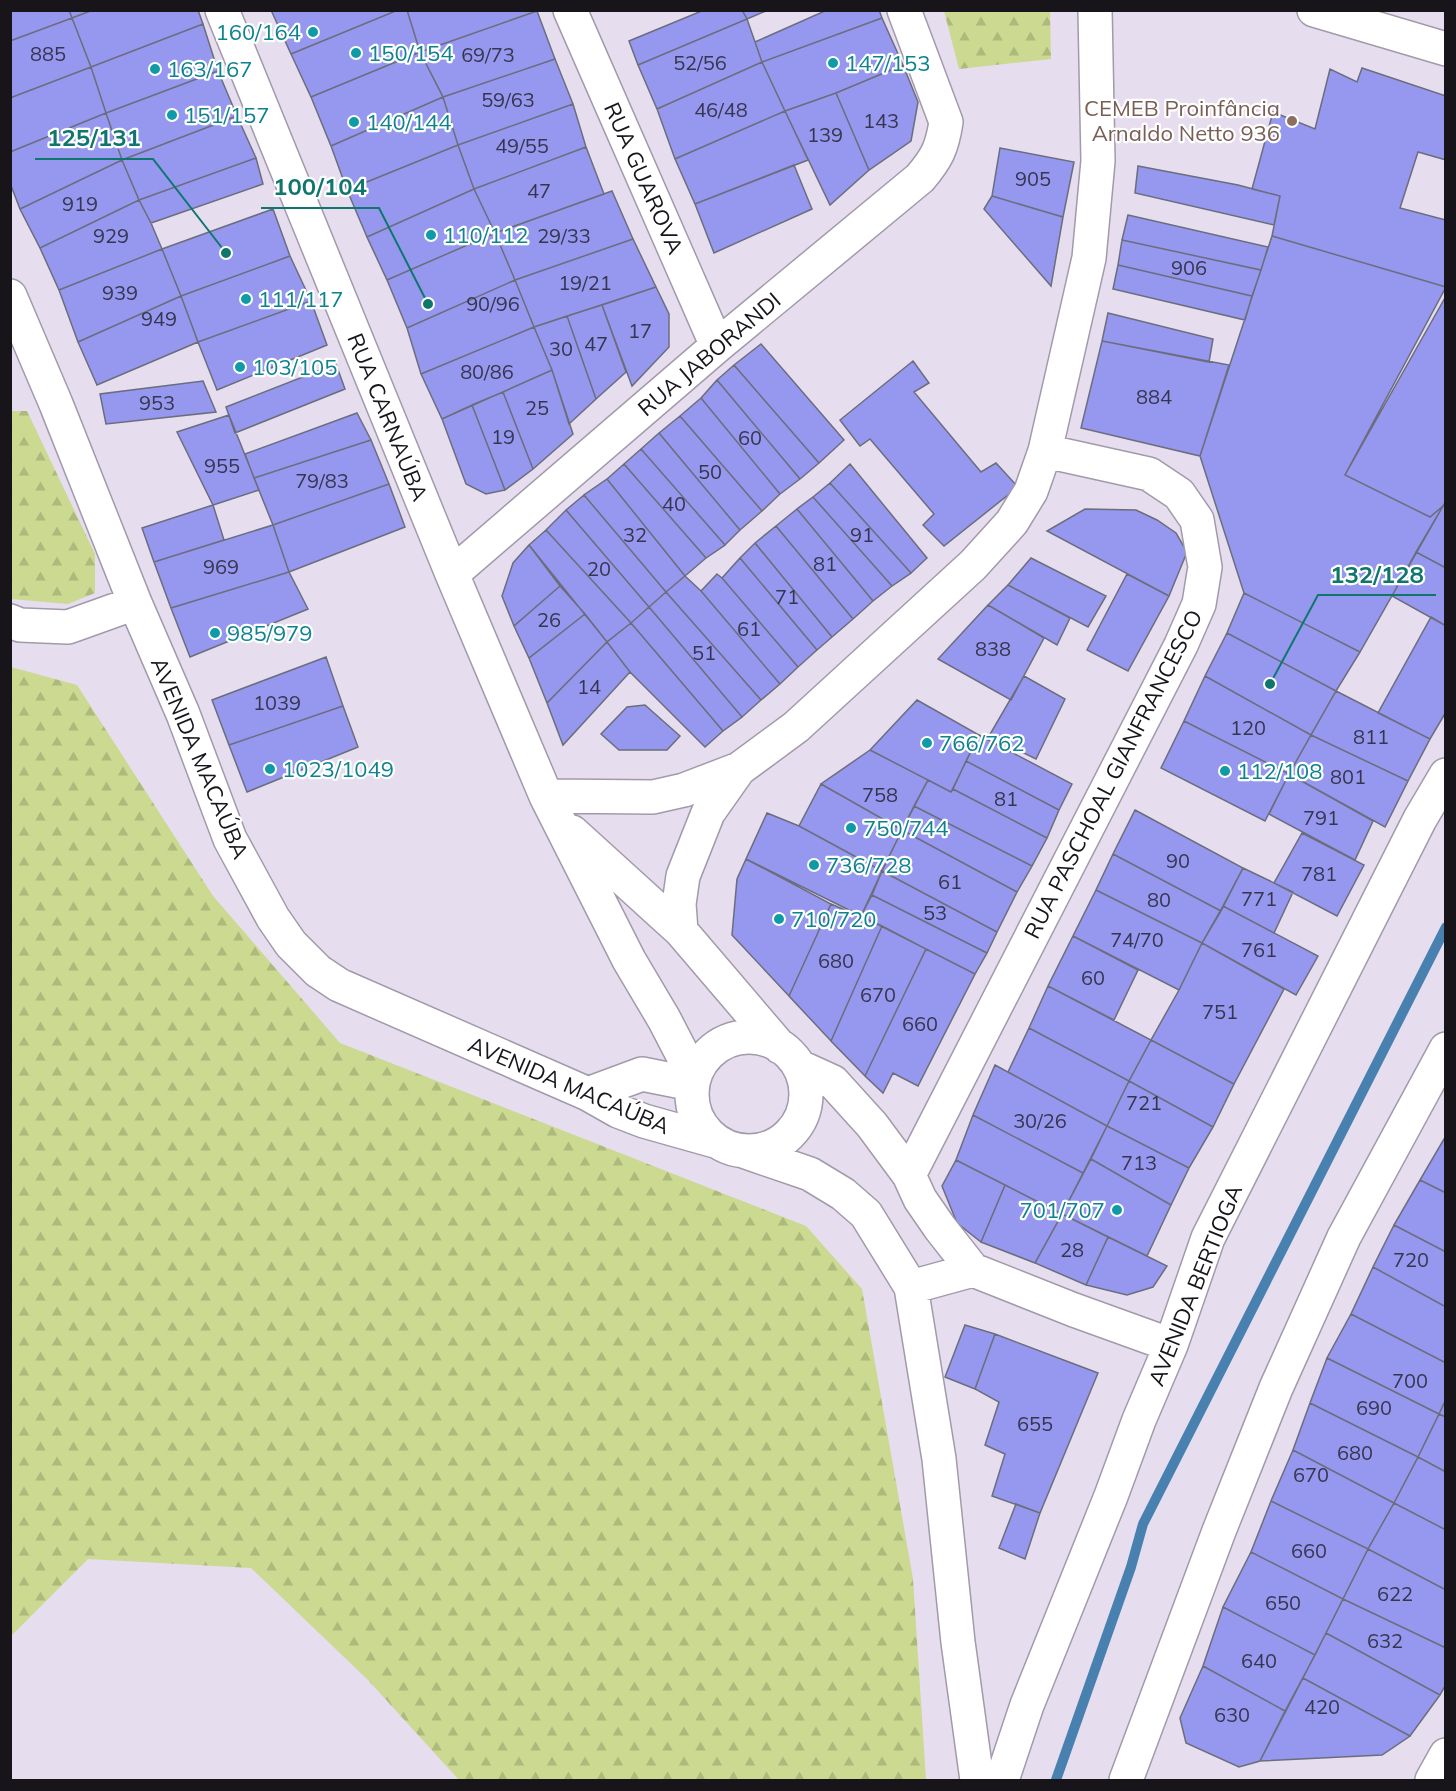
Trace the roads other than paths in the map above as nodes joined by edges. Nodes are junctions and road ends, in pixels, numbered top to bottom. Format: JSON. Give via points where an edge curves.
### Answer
{"nodes":[{"id":1,"x":222,"y":10,"type":"edge"},
{"id":2,"x":570,"y":10,"type":"edge"},
{"id":3,"x":904,"y":10,"type":"edge"},
{"id":4,"x":1095,"y":10,"type":"edge"},
{"id":5,"x":1314,"y":10,"type":"edge"},
{"id":6,"x":1446,"y":49,"type":"edge"},
{"id":7,"x":10,"y":296,"type":"edge"},
{"id":8,"x":717,"y":346,"type":"junction"},
{"id":9,"x":1045,"y":451,"type":"junction"},
{"id":10,"x":452,"y":574,"type":"junction"},
{"id":11,"x":135,"y":603,"type":"junction"},
{"id":12,"x":10,"y":621,"type":"edge"},
{"id":13,"x":739,"y":769,"type":"junction"},
{"id":14,"x":1446,"y":775,"type":"edge"},
{"id":15,"x":553,"y":809,"type":"junction"},
{"id":16,"x":681,"y":931,"type":"junction"},
{"id":17,"x":1446,"y":1049,"type":"edge"},
{"id":18,"x":790,"y":1057,"type":"junction"},
{"id":19,"x":693,"y":1081,"type":"junction"},
{"id":20,"x":588,"y":1095,"type":"junction"},
{"id":21,"x":729,"y":1146,"type":"junction"},
{"id":22,"x":909,"y":1175,"type":"junction"},
{"id":23,"x":973,"y":1270,"type":"junction"},
{"id":24,"x":911,"y":1287,"type":"junction"},
{"id":25,"x":1170,"y":1345,"type":"junction"},
{"id":26,"x":1446,"y":1755,"type":"edge"},
{"id":27,"x":976,"y":1780,"type":"edge"},
{"id":28,"x":1002,"y":1780,"type":"edge"},
{"id":29,"x":1126,"y":1780,"type":"edge"},
{"id":30,"x":1432,"y":1780,"type":"edge"}],
"edges":[{"from":1,"to":10,"type":"street","name":"RUA CARNAÚBA"},
{"from":2,"to":8,"type":"street","name":"RUA GUAROVA"},
{"from":3,"to":8,"type":"street","name":"RUA JABORANDI","via":[[946,122],[934,162],[920,178]]},
{"from":4,"to":9,"type":"street","via":[[1098,161],[1089,258]]},
{"from":5,"to":6,"type":"street"},
{"from":7,"to":11,"type":"street","name":"AVENIDA MACAÚBA"},
{"from":8,"to":10,"type":"street","name":"RUA JABORANDI"},
{"from":9,"to":13,"type":"street","via":[[1031,491],[1012,522],[973,566],[796,727]]},
{"from":9,"to":22,"type":"street","name":"RUA PASCHOAL GIANFRANCESCO","via":[[1149,474],[1179,494],[1197,520],[1205,567],[1199,604]]},
{"from":10,"to":15,"type":"street","name":"RUA CARNAÚBA"},
{"from":11,"to":12,"type":"street","via":[[68,627]]},
{"from":11,"to":20,"type":"street","name":"AVENIDA MACAÚBA","via":[[183,714],[230,839],[291,944],[339,986]]},
{"from":13,"to":15,"type":"street","via":[[653,797]]},
{"from":13,"to":16,"type":"street","via":[[708,813],[683,876]]},
{"from":14,"to":25,"type":"street","name":"AVENIDA BERTIOGA","via":[[1213,1229]]},
{"from":15,"to":16,"type":"street"},
{"from":15,"to":19,"type":"street","name":"RUA CARNAÚBA"},
{"from":16,"to":18,"type":"street"},
{"from":17,"to":29,"type":"street","via":[[1344,1238],[1276,1388]]},
{"from":18,"to":19,"type":"street","via":[[763,1039],[725,1042],[710,1052]]},
{"from":18,"to":21,"type":"street","via":[[805,1087],[804,1107],[796,1126],[782,1141],[764,1149]]},
{"from":18,"to":22,"type":"street","via":[[833,1082]]},
{"from":19,"to":20,"type":"street","via":[[642,1074]]},
{"from":19,"to":21,"type":"street","via":[[691,1103],[698,1120]]},
{"from":20,"to":21,"type":"street","name":"AVENIDA MACAÚBA","via":[[644,1121]]},
{"from":21,"to":24,"type":"street","name":"AVENIDA MACAÚBA","via":[[810,1174],[843,1194],[866,1214]]},
{"from":22,"to":23,"type":"street","via":[[920,1199]]},
{"from":23,"to":24,"type":"street"},
{"from":23,"to":25,"type":"street"},
{"from":24,"to":27,"type":"street","via":[[939,1459]]},
{"from":25,"to":28,"type":"street","name":"AVENIDA BERTIOGA","via":[[1027,1705]]},
{"from":26,"to":30,"type":"street"}]}
